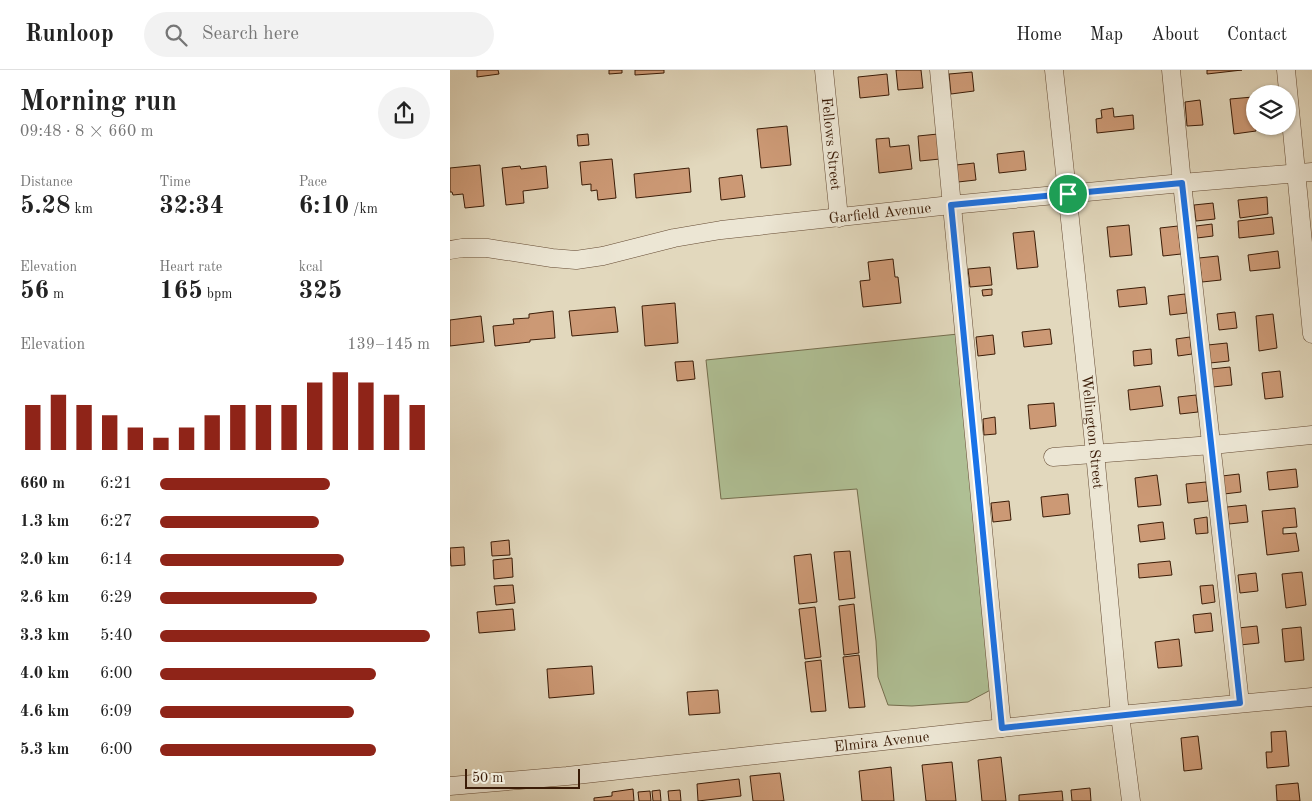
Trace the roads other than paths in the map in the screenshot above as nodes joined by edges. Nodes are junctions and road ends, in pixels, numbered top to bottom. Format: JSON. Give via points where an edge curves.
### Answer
{"nodes":[{"id":1,"x":824,"y":70,"type":"edge"},
{"id":2,"x":939,"y":70,"type":"edge"},
{"id":3,"x":1054,"y":70,"type":"edge"},
{"id":4,"x":1171,"y":70,"type":"edge"},
{"id":5,"x":1286,"y":70,"type":"edge"},
{"id":6,"x":1304,"y":173,"type":"edge"},
{"id":7,"x":1182,"y":183,"type":"junction"},
{"id":8,"x":1068,"y":194,"type":"junction"},
{"id":9,"x":951,"y":205,"type":"junction"},
{"id":10,"x":839,"y":218,"type":"junction"},
{"id":11,"x":450,"y":250,"type":"edge"},
{"id":12,"x":1312,"y":334,"type":"edge"},
{"id":13,"x":1312,"y":435,"type":"edge"},
{"id":14,"x":1212,"y":445,"type":"junction"},
{"id":15,"x":1095,"y":453,"type":"junction"},
{"id":16,"x":1053,"y":457,"type":"dead end"},
{"id":17,"x":1312,"y":697,"type":"edge"},
{"id":18,"x":1240,"y":703,"type":"junction"},
{"id":19,"x":1120,"y":715,"type":"junction"},
{"id":20,"x":1002,"y":728,"type":"junction"},
{"id":21,"x":450,"y":786,"type":"edge"},
{"id":22,"x":1130,"y":798,"type":"edge"}],
"edges":[{"from":1,"to":10,"type":"street","name":"Fellows Street"},
{"from":2,"to":9,"type":"street"},
{"from":3,"to":8,"type":"street","name":"Wellington Street"},
{"from":4,"to":7,"type":"street"},
{"from":5,"to":6,"type":"street"},
{"from":6,"to":7,"type":"street","name":"Garfield Avenue"},
{"from":6,"to":12,"type":"street"},
{"from":7,"to":8,"type":"street","name":"Garfield Avenue"},
{"from":7,"to":14,"type":"street"},
{"from":8,"to":9,"type":"street","name":"Garfield Avenue"},
{"from":8,"to":15,"type":"street","name":"Wellington Street"},
{"from":9,"to":10,"type":"street","name":"Garfield Avenue"},
{"from":9,"to":20,"type":"street"},
{"from":10,"to":11,"type":"street","name":"Garfield Avenue","via":[[721,230],[576,260],[487,248]]},
{"from":13,"to":14,"type":"street"},
{"from":14,"to":15,"type":"street"},
{"from":14,"to":18,"type":"street"},
{"from":15,"to":16,"type":"street"},
{"from":15,"to":19,"type":"street","name":"Wellington Street"},
{"from":17,"to":18,"type":"street","name":"Elmira Avenue"},
{"from":18,"to":19,"type":"street","name":"Elmira Avenue"},
{"from":19,"to":20,"type":"street","name":"Elmira Avenue"},
{"from":19,"to":22,"type":"street","name":"Wellington Street"},
{"from":20,"to":21,"type":"street","name":"Elmira Avenue"}]}
